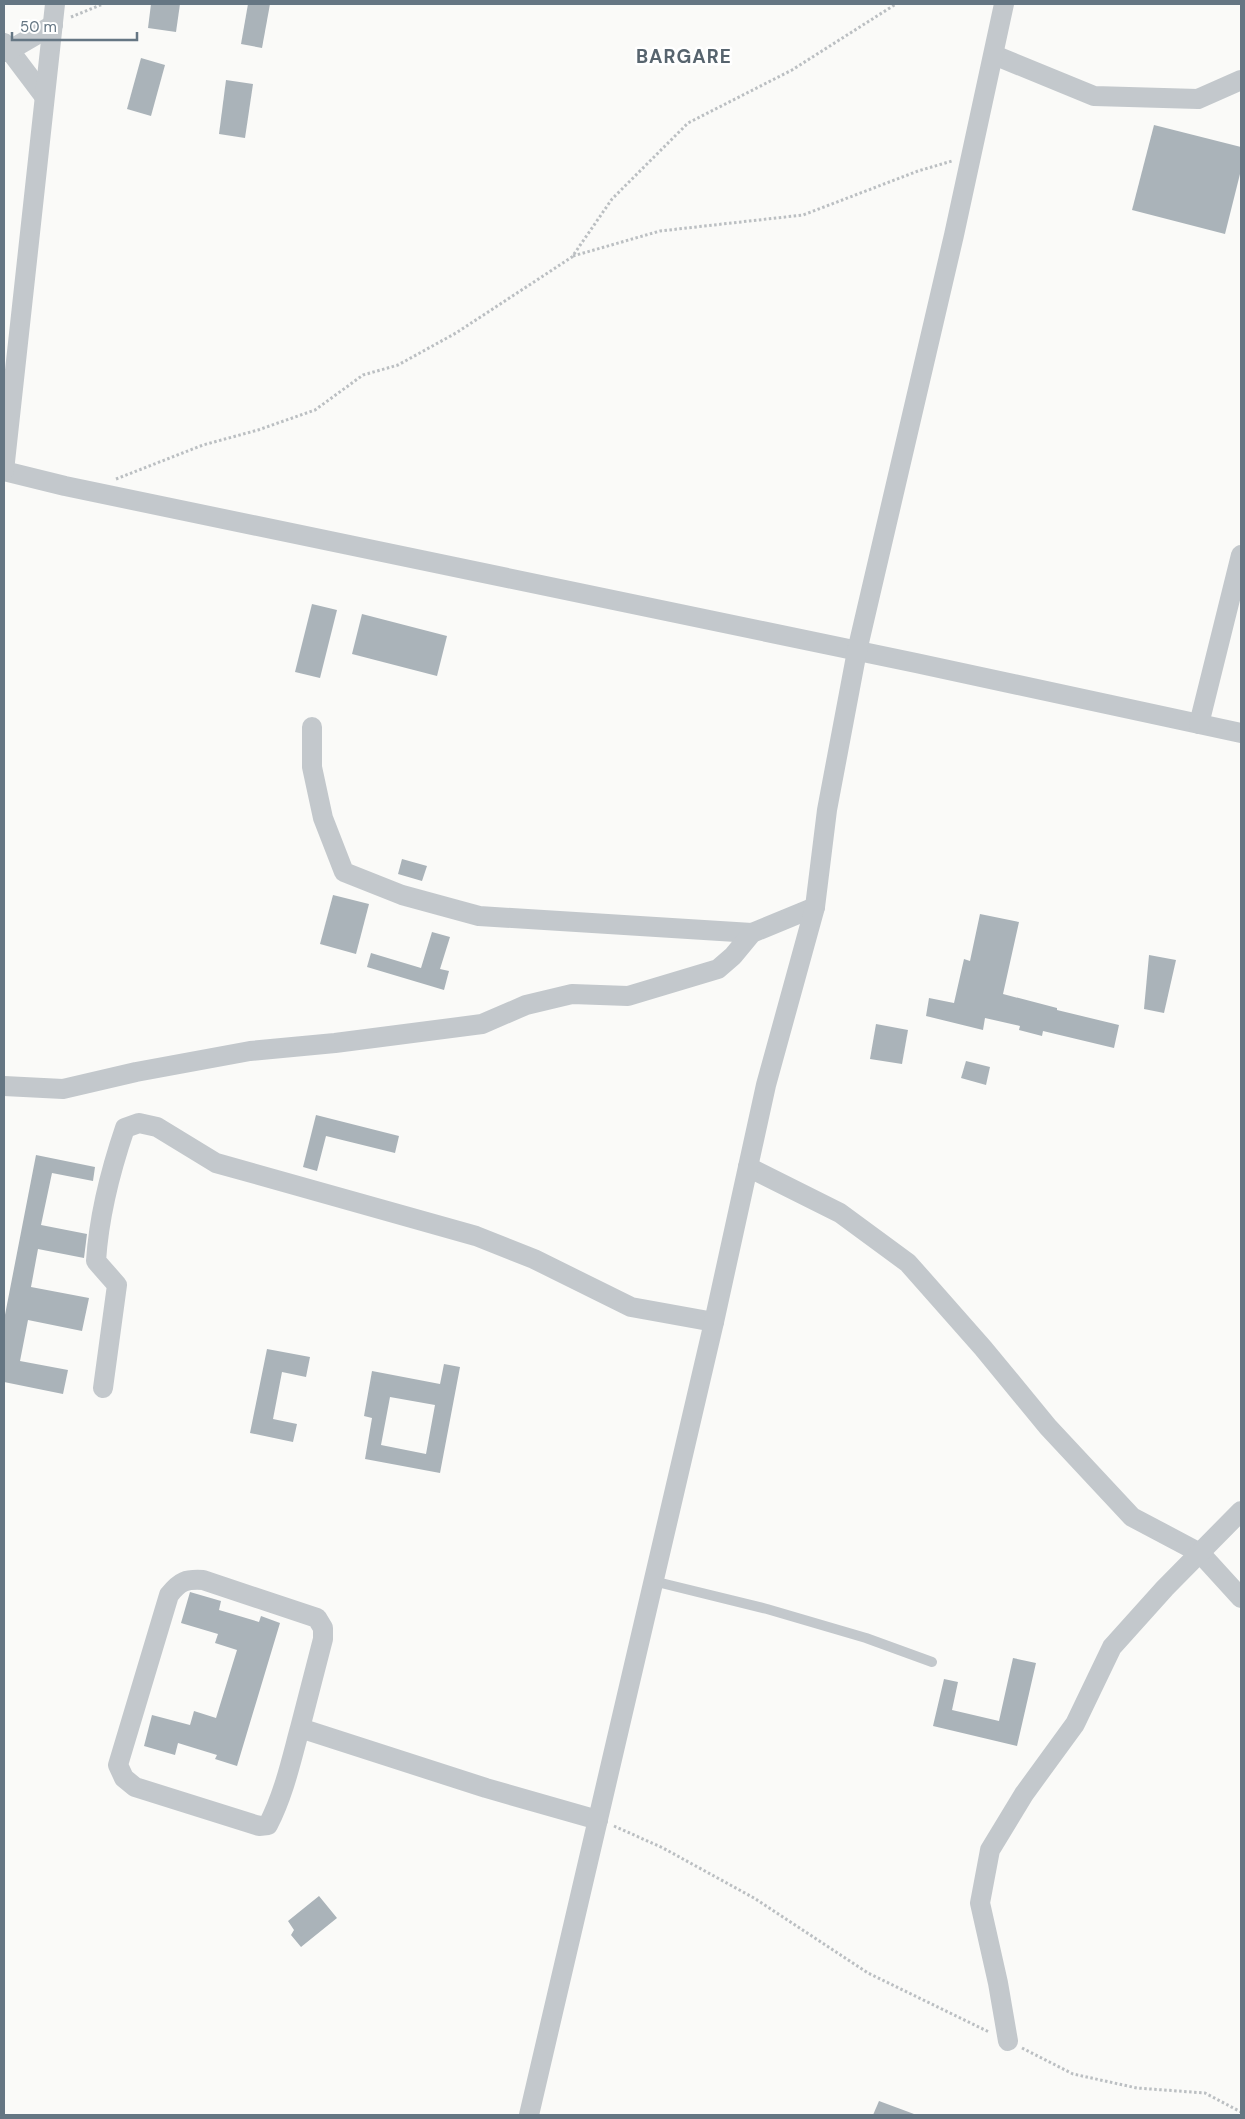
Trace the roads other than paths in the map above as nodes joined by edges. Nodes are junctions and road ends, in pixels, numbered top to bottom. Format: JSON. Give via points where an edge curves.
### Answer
{"nodes":[{"id":1,"x":55,"y":4,"type":"edge"},
{"id":2,"x":1004,"y":4,"type":"edge"},
{"id":3,"x":53,"y":24,"type":"junction"},
{"id":4,"x":6,"y":49,"type":"edge"},
{"id":5,"x":994,"y":55,"type":"junction"},
{"id":6,"x":1241,"y":80,"type":"edge"},
{"id":7,"x":44,"y":96,"type":"junction"},
{"id":8,"x":4,"y":471,"type":"edge"},
{"id":9,"x":1241,"y":555,"type":"edge"},
{"id":10,"x":857,"y":651,"type":"junction"},
{"id":11,"x":1199,"y":724,"type":"junction"},
{"id":12,"x":312,"y":727,"type":"dead end"},
{"id":13,"x":1241,"y":734,"type":"edge"},
{"id":14,"x":815,"y":907,"type":"junction"},
{"id":15,"x":752,"y":933,"type":"junction"},
{"id":16,"x":4,"y":1086,"type":"edge"},
{"id":17,"x":748,"y":1167,"type":"junction"},
{"id":18,"x":714,"y":1322,"type":"junction"},
{"id":19,"x":103,"y":1388,"type":"dead end"},
{"id":20,"x":1241,"y":1511,"type":"edge"},
{"id":21,"x":1200,"y":1553,"type":"junction"},
{"id":22,"x":653,"y":1581,"type":"junction"},
{"id":23,"x":1241,"y":1598,"type":"edge"},
{"id":24,"x":932,"y":1662,"type":"dead end"},
{"id":25,"x":300,"y":1728,"type":"junction"},
{"id":26,"x":598,"y":1820,"type":"junction"},
{"id":27,"x":1008,"y":2041,"type":"road end"},
{"id":28,"x":529,"y":2115,"type":"edge"}],
"edges":[{"from":1,"to":3,"type":"street"},
{"from":2,"to":5,"type":"street"},
{"from":3,"to":4,"type":"street"},
{"from":3,"to":7,"type":"street"},
{"from":4,"to":7,"type":"street"},
{"from":5,"to":6,"type":"street","via":[[1094,96],[1198,99]]},
{"from":5,"to":10,"type":"street"},
{"from":7,"to":8,"type":"street","via":[[38,176]]},
{"from":8,"to":10,"type":"street"},
{"from":9,"to":11,"type":"street"},
{"from":10,"to":11,"type":"street"},
{"from":10,"to":14,"type":"street","via":[[827,810]]},
{"from":11,"to":13,"type":"street"},
{"from":12,"to":15,"type":"street","via":[[312,767],[323,818],[344,872],[402,895],[479,916]]},
{"from":14,"to":15,"type":"street"},
{"from":14,"to":17,"type":"street","via":[[766,1085]]},
{"from":15,"to":16,"type":"street","via":[[718,969],[628,996],[572,994],[526,1005],[482,1024],[250,1051],[64,1089]]},
{"from":17,"to":18,"type":"street"},
{"from":17,"to":21,"type":"street","via":[[840,1213],[908,1263],[1048,1427],[1132,1517]]},
{"from":18,"to":19,"type":"street","via":[[631,1307],[534,1259],[476,1236],[216,1163],[156,1127],[139,1123],[125,1128],[98,1226],[96,1262],[117,1286]]},
{"from":18,"to":22,"type":"street"},
{"from":20,"to":21,"type":"street"},
{"from":21,"to":23,"type":"street"},
{"from":21,"to":27,"type":"street","via":[[1112,1647],[1075,1724],[1024,1794],[990,1850],[980,1903]]},
{"from":22,"to":24,"type":"lane","via":[[767,1609],[866,1638]]},
{"from":22,"to":26,"type":"street"},
{"from":25,"to":25,"type":"street","via":[[323,1639],[323,1628],[317,1618],[203,1580],[188,1579],[176,1586],[169,1595],[118,1765],[124,1778],[135,1787],[259,1826],[268,1825],[287,1778]]},
{"from":25,"to":26,"type":"street"},
{"from":26,"to":28,"type":"street"}]}
